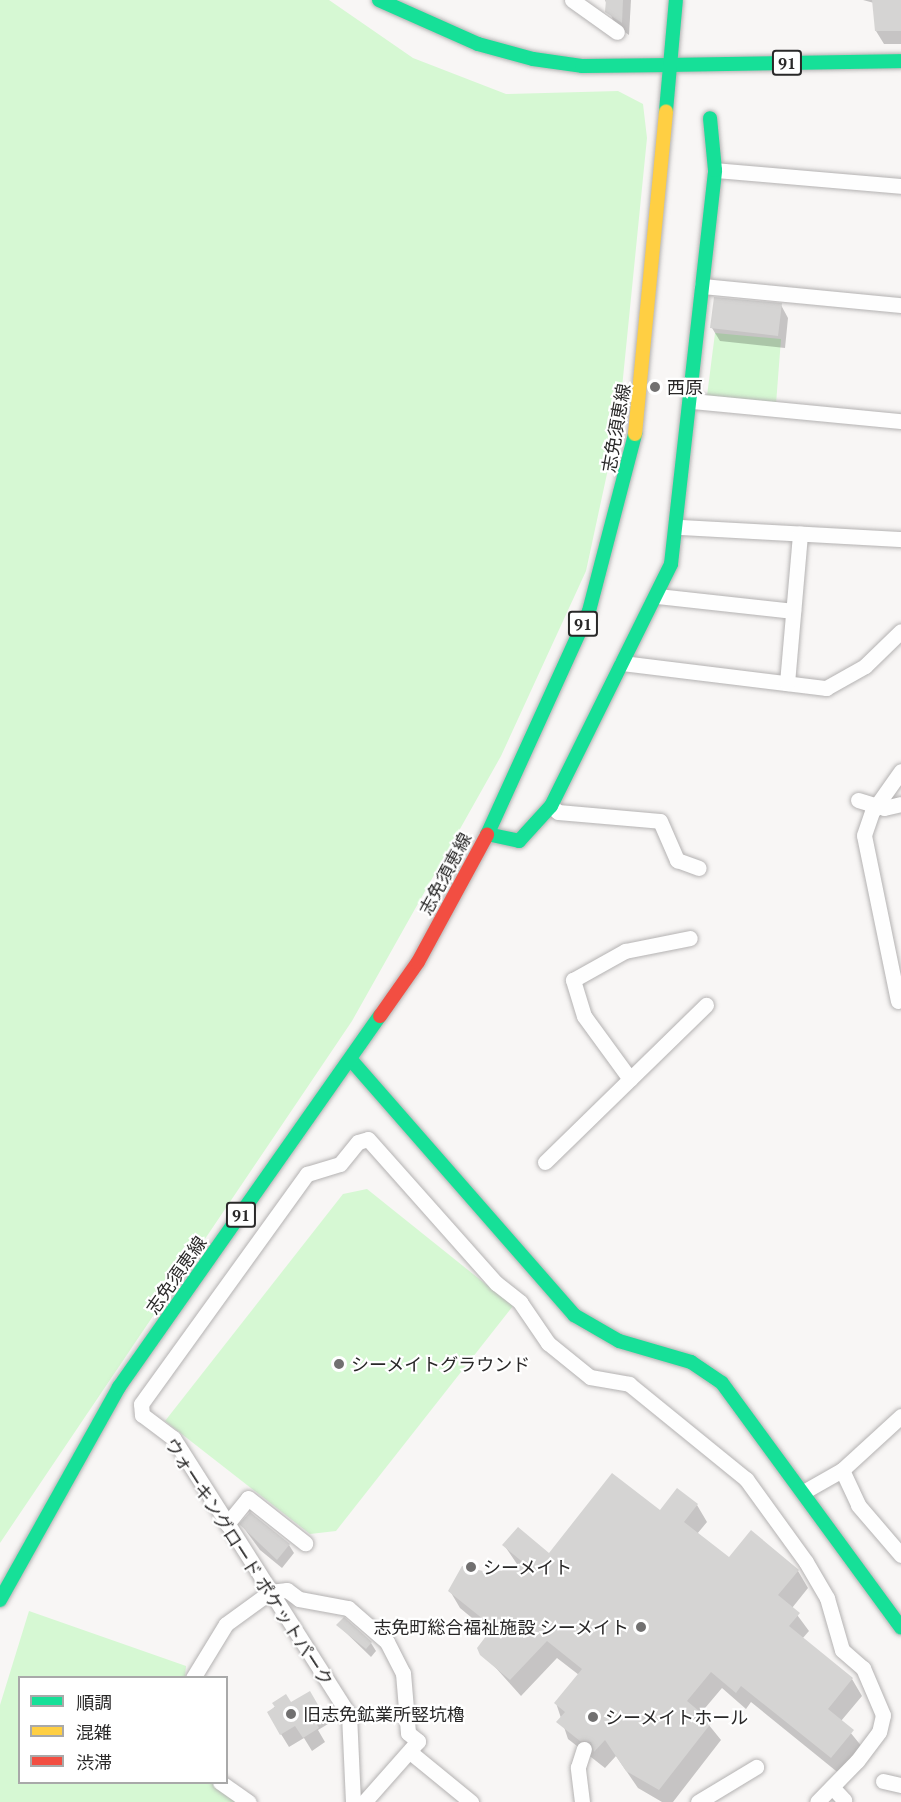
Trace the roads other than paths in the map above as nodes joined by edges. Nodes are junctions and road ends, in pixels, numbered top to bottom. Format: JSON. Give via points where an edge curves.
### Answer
{"nodes":[{"id":1,"x":379,"y":0,"type":"edge"},
{"id":2,"x":410,"y":0,"type":"edge"},
{"id":3,"x":572,"y":0,"type":"edge"},
{"id":4,"x":676,"y":0,"type":"edge"},
{"id":5,"x":403,"y":14,"type":"junction"},
{"id":6,"x":617,"y":32,"type":"dead end"},
{"id":7,"x":901,"y":61,"type":"edge"},
{"id":8,"x":674,"y":65,"type":"junction"},
{"id":9,"x":710,"y":118,"type":"dead end"},
{"id":10,"x":715,"y":170,"type":"junction"},
{"id":11,"x":901,"y":186,"type":"edge"},
{"id":12,"x":702,"y":286,"type":"junction"},
{"id":13,"x":901,"y":305,"type":"edge"},
{"id":14,"x":692,"y":401,"type":"junction"},
{"id":15,"x":901,"y":421,"type":"edge"},
{"id":16,"x":679,"y":527,"type":"junction"},
{"id":17,"x":800,"y":534,"type":"junction"},
{"id":18,"x":901,"y":539,"type":"edge"},
{"id":19,"x":658,"y":596,"type":"junction"},
{"id":20,"x":793,"y":611,"type":"junction"},
{"id":21,"x":901,"y":631,"type":"edge"},
{"id":22,"x":622,"y":663,"type":"junction"},
{"id":23,"x":787,"y":683,"type":"junction"},
{"id":24,"x":901,"y":771,"type":"edge"},
{"id":25,"x":858,"y":800,"type":"dead end"},
{"id":26,"x":901,"y":804,"type":"edge"},
{"id":27,"x":551,"y":806,"type":"junction"},
{"id":28,"x":876,"y":807,"type":"junction"},
{"id":29,"x":487,"y":834,"type":"junction"},
{"id":30,"x":699,"y":868,"type":"dead end"},
{"id":31,"x":690,"y":938,"type":"dead end"},
{"id":32,"x":898,"y":1001,"type":"dead end"},
{"id":33,"x":706,"y":1005,"type":"dead end"},
{"id":34,"x":351,"y":1060,"type":"junction"},
{"id":35,"x":630,"y":1079,"type":"junction"},
{"id":36,"x":545,"y":1162,"type":"dead end"},
{"id":37,"x":901,"y":1416,"type":"edge"},
{"id":38,"x":842,"y":1470,"type":"junction"},
{"id":39,"x":805,"y":1491,"type":"junction"},
{"id":40,"x":227,"y":1524,"type":"junction"},
{"id":41,"x":304,"y":1543,"type":"dead end"},
{"id":42,"x":901,"y":1555,"type":"edge"},
{"id":43,"x":270,"y":1592,"type":"junction"},
{"id":44,"x":0,"y":1600,"type":"edge"},
{"id":45,"x":901,"y":1628,"type":"edge"},
{"id":46,"x":193,"y":1676,"type":"edge"},
{"id":47,"x":584,"y":1749,"type":"dead end"},
{"id":48,"x":410,"y":1752,"type":"junction"},
{"id":49,"x":756,"y":1767,"type":"dead end"},
{"id":50,"x":883,"y":1781,"type":"dead end"},
{"id":51,"x":223,"y":1784,"type":"edge"},
{"id":52,"x":901,"y":1785,"type":"edge"},
{"id":53,"x":832,"y":1787,"type":"junction"},
{"id":54,"x":844,"y":1800,"type":"dead end"},
{"id":55,"x":249,"y":1802,"type":"edge"},
{"id":56,"x":353,"y":1802,"type":"edge"},
{"id":57,"x":364,"y":1802,"type":"edge"},
{"id":58,"x":471,"y":1802,"type":"edge"},
{"id":59,"x":582,"y":1802,"type":"edge"},
{"id":60,"x":698,"y":1802,"type":"edge"},
{"id":61,"x":817,"y":1802,"type":"edge"}],
"edges":[{"from":1,"to":5,"type":"main road"},
{"from":2,"to":5,"type":"street"},
{"from":3,"to":6,"type":"street"},
{"from":4,"to":8,"type":"main road","name":"志免須恵線","number":"91"},
{"from":5,"to":8,"type":"main road","via":[[532,59],[582,66]]},
{"from":7,"to":8,"type":"main road","number":"91"},
{"from":8,"to":29,"type":"main road","name":"志免須恵線","number":"91","via":[[639,420],[608,551],[589,611]]},
{"from":9,"to":10,"type":"main road"},
{"from":10,"to":11,"type":"street"},
{"from":10,"to":12,"type":"main road"},
{"from":12,"to":13,"type":"street"},
{"from":12,"to":14,"type":"main road"},
{"from":14,"to":15,"type":"street"},
{"from":14,"to":16,"type":"main road"},
{"from":16,"to":17,"type":"street"},
{"from":16,"to":19,"type":"main road"},
{"from":17,"to":18,"type":"street"},
{"from":17,"to":20,"type":"street"},
{"from":19,"to":20,"type":"street"},
{"from":19,"to":22,"type":"main road"},
{"from":20,"to":23,"type":"street"},
{"from":21,"to":23,"type":"street","via":[[865,666],[826,688]]},
{"from":22,"to":23,"type":"street"},
{"from":22,"to":27,"type":"main road"},
{"from":24,"to":28,"type":"street"},
{"from":25,"to":28,"type":"street"},
{"from":26,"to":28,"type":"street"},
{"from":27,"to":29,"type":"main road","via":[[519,841]]},
{"from":27,"to":30,"type":"street","via":[[558,812],[660,821],[677,860]]},
{"from":28,"to":32,"type":"street","via":[[864,835]]},
{"from":29,"to":34,"type":"main road","name":"志免須恵線","number":"91","via":[[418,962]]},
{"from":31,"to":35,"type":"street","via":[[625,951],[573,980],[584,1016]]},
{"from":33,"to":35,"type":"street"},
{"from":34,"to":39,"type":"main road","via":[[574,1315],[619,1341],[691,1362],[722,1383]]},
{"from":34,"to":44,"type":"main road","name":"志免須恵線","number":"91","via":[[119,1387]]},
{"from":35,"to":36,"type":"street"},
{"from":37,"to":38,"type":"street"},
{"from":38,"to":39,"type":"street"},
{"from":38,"to":42,"type":"street","via":[[858,1505]]},
{"from":39,"to":45,"type":"main road"},
{"from":40,"to":41,"type":"street","via":[[248,1498]]},
{"from":40,"to":43,"type":"street","name":"ウォーキングロード ポケットパーク"},
{"from":40,"to":53,"type":"street","name":"ウォーキングロード ポケットパーク","via":[[173,1438],[142,1415],[141,1404],[307,1174],[340,1164],[358,1142],[368,1139],[496,1283],[520,1302],[548,1342],[590,1377],[629,1384],[746,1479],[806,1562],[826,1598],[842,1650],[863,1668],[883,1715],[879,1732]]},
{"from":43,"to":46,"type":"street","via":[[226,1624]]},
{"from":43,"to":48,"type":"street","via":[[287,1590],[300,1599],[348,1608],[387,1642],[403,1673],[408,1733],[418,1741]]},
{"from":43,"to":56,"type":"street","name":"ウォーキングロード ポケットパーク","via":[[349,1715]]},
{"from":47,"to":59,"type":"street","via":[[578,1767]]},
{"from":48,"to":57,"type":"street"},
{"from":48,"to":58,"type":"street"},
{"from":49,"to":60,"type":"street"},
{"from":50,"to":52,"type":"street"},
{"from":51,"to":55,"type":"street"},
{"from":53,"to":54,"type":"street"},
{"from":53,"to":61,"type":"street","name":"ウォーキングロード ポケットパーク"}]}
